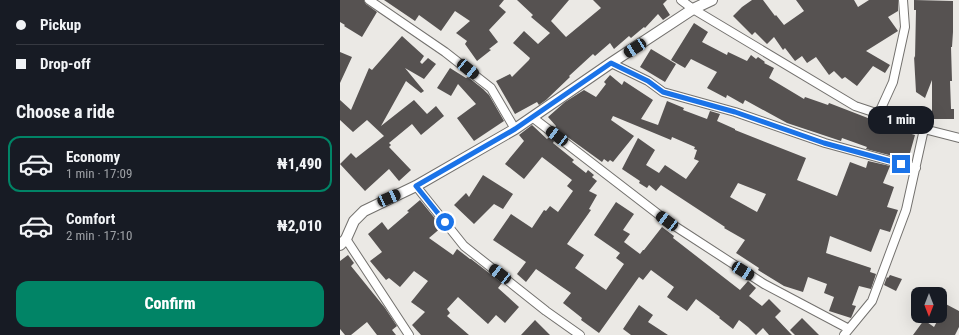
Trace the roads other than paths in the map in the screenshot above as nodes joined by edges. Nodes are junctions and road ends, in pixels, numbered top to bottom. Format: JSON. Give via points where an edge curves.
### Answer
{"nodes":[{"id":1,"x":368,"y":0,"type":"edge"},
{"id":2,"x":681,"y":0,"type":"edge"},
{"id":3,"x":712,"y":0,"type":"edge"},
{"id":4,"x":903,"y":0,"type":"edge"},
{"id":5,"x":693,"y":9,"type":"junction"},
{"id":6,"x":611,"y":63,"type":"junction"},
{"id":7,"x":878,"y":115,"type":"junction"},
{"id":8,"x":532,"y":117,"type":"junction"},
{"id":9,"x":515,"y":129,"type":"junction"},
{"id":10,"x":924,"y":129,"type":"junction"},
{"id":11,"x":959,"y":138,"type":"edge"},
{"id":12,"x":916,"y":168,"type":"junction"},
{"id":13,"x":416,"y":186,"type":"junction"},
{"id":14,"x":343,"y":242,"type":"edge"},
{"id":15,"x":846,"y":332,"type":"edge"},
{"id":16,"x":409,"y":335,"type":"edge"},
{"id":17,"x":580,"y":335,"type":"edge"}],
"edges":[{"from":1,"to":9,"type":"street","via":[[445,52],[491,88]]},
{"from":2,"to":5,"type":"street"},
{"from":3,"to":5,"type":"street"},
{"from":4,"to":7,"type":"street","via":[[905,27],[893,82]]},
{"from":5,"to":6,"type":"street"},
{"from":5,"to":7,"type":"street","via":[[855,106]]},
{"from":6,"to":8,"type":"street"},
{"from":6,"to":12,"type":"street","via":[[648,81],[663,92],[735,112],[824,143]]},
{"from":7,"to":10,"type":"street"},
{"from":8,"to":9,"type":"street"},
{"from":8,"to":15,"type":"street","via":[[667,221],[764,284]]},
{"from":9,"to":13,"type":"street"},
{"from":10,"to":11,"type":"street"},
{"from":10,"to":12,"type":"street"},
{"from":12,"to":15,"type":"street","via":[[906,210],[872,301]]},
{"from":13,"to":14,"type":"street","via":[[364,211],[354,221]]},
{"from":13,"to":17,"type":"street","via":[[464,246]]},
{"from":14,"to":16,"type":"street"}]}
